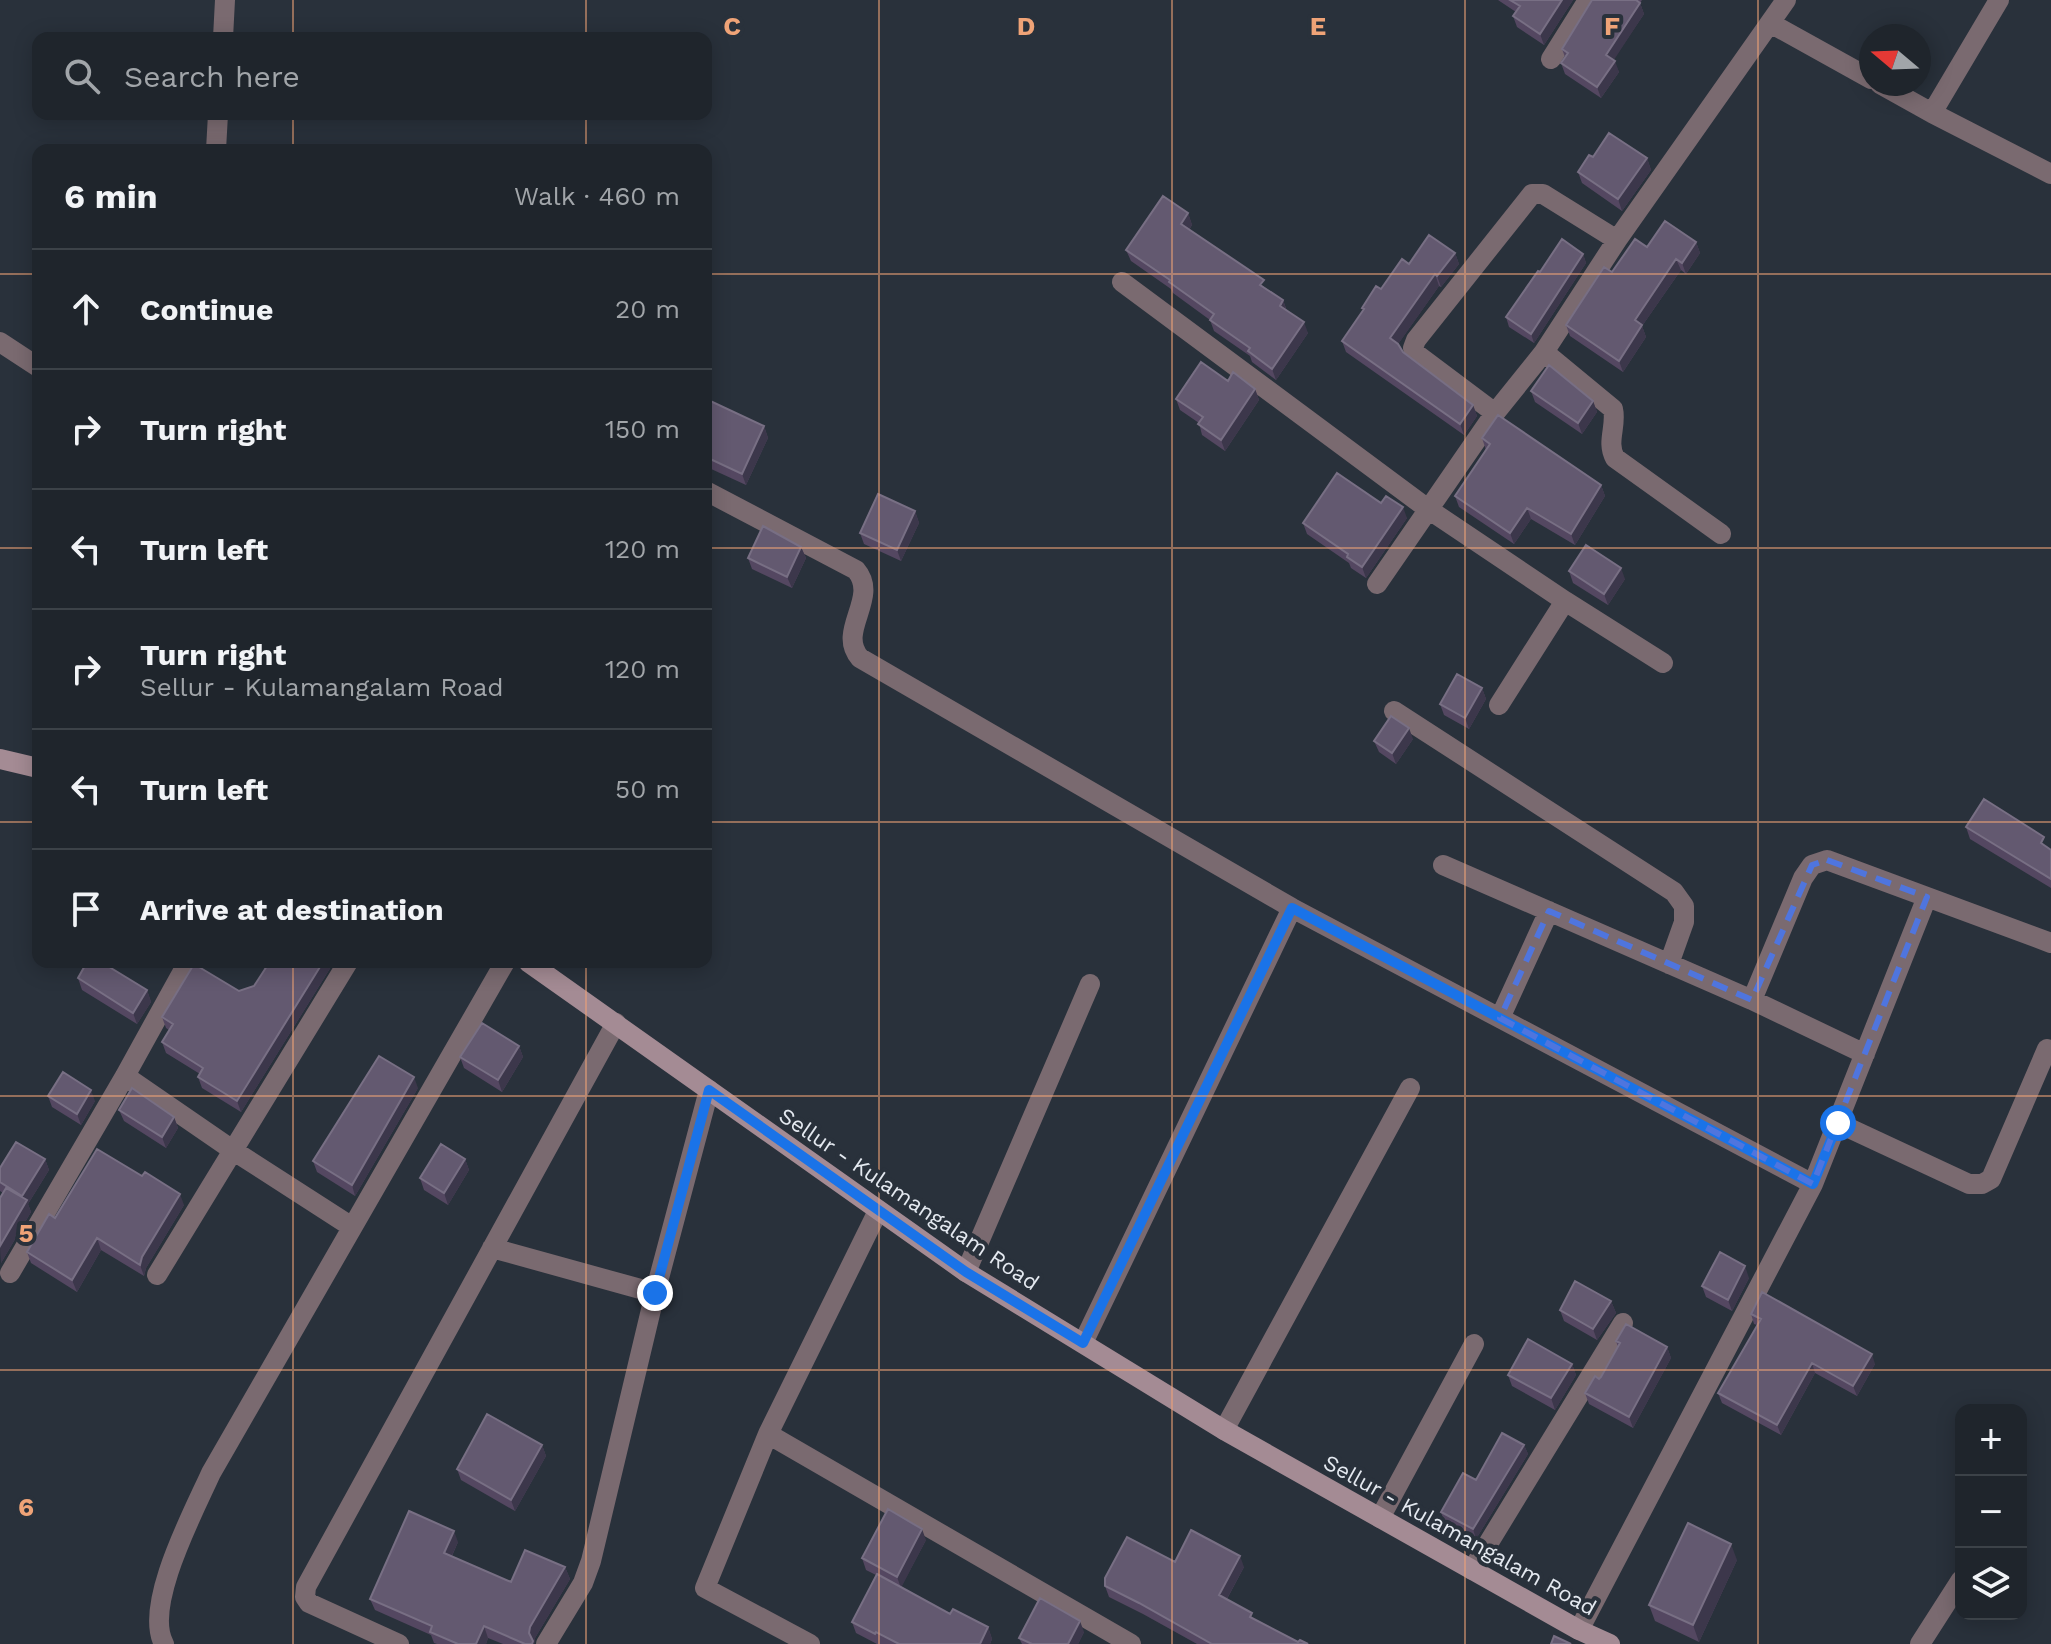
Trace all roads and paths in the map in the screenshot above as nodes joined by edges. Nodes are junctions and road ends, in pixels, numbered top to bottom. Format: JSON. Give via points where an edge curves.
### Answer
{"nodes":[{"id":1,"x":225,"y":0,"type":"edge"},
{"id":2,"x":1588,"y":0,"type":"edge"},
{"id":3,"x":1786,"y":0,"type":"edge"},
{"id":4,"x":1999,"y":0,"type":"edge"},
{"id":5,"x":1770,"y":23,"type":"junction"},
{"id":6,"x":223,"y":32,"type":"edge"},
{"id":7,"x":1551,"y":59,"type":"dead end"},
{"id":8,"x":1859,"y":72,"type":"edge"},
{"id":9,"x":1902,"y":96,"type":"edge"},
{"id":10,"x":1932,"y":113,"type":"junction"},
{"id":11,"x":218,"y":120,"type":"edge"},
{"id":12,"x":216,"y":144,"type":"edge"},
{"id":13,"x":2051,"y":174,"type":"edge"},
{"id":14,"x":1617,"y":240,"type":"junction"},
{"id":15,"x":1122,"y":282,"type":"dead end"},
{"id":16,"x":0,"y":342,"type":"edge"},
{"id":17,"x":1544,"y":352,"type":"junction"},
{"id":18,"x":32,"y":363,"type":"edge"},
{"id":19,"x":1495,"y":413,"type":"junction"},
{"id":20,"x":712,"y":494,"type":"edge"},
{"id":21,"x":1428,"y":509,"type":"junction"},
{"id":22,"x":1721,"y":534,"type":"dead end"},
{"id":23,"x":1377,"y":584,"type":"dead end"},
{"id":24,"x":1565,"y":601,"type":"junction"},
{"id":25,"x":1663,"y":663,"type":"dead end"},
{"id":26,"x":1499,"y":705,"type":"dead end"},
{"id":27,"x":1394,"y":711,"type":"dead end"},
{"id":28,"x":0,"y":759,"type":"edge"},
{"id":29,"x":32,"y":767,"type":"edge"},
{"id":30,"x":1443,"y":865,"type":"dead end"},
{"id":31,"x":1927,"y":897,"type":"junction"},
{"id":32,"x":1292,"y":908,"type":"junction"},
{"id":33,"x":1549,"y":911,"type":"junction"},
{"id":34,"x":2051,"y":943,"type":"edge"},
{"id":35,"x":1669,"y":964,"type":"junction"},
{"id":36,"x":185,"y":968,"type":"edge"},
{"id":37,"x":344,"y":968,"type":"edge"},
{"id":38,"x":502,"y":968,"type":"edge"},
{"id":39,"x":537,"y":968,"type":"edge"},
{"id":40,"x":1090,"y":984,"type":"dead end"},
{"id":41,"x":1752,"y":1000,"type":"junction"},
{"id":42,"x":1500,"y":1018,"type":"junction"},
{"id":43,"x":616,"y":1023,"type":"junction"},
{"id":44,"x":2047,"y":1049,"type":"dead end"},
{"id":45,"x":1865,"y":1054,"type":"junction"},
{"id":46,"x":125,"y":1076,"type":"junction"},
{"id":47,"x":1410,"y":1088,"type":"dead end"},
{"id":48,"x":709,"y":1090,"type":"junction"},
{"id":49,"x":1838,"y":1123,"type":"junction"},
{"id":50,"x":234,"y":1151,"type":"junction"},
{"id":51,"x":1813,"y":1184,"type":"junction"},
{"id":52,"x":878,"y":1211,"type":"junction"},
{"id":53,"x":352,"y":1227,"type":"junction"},
{"id":54,"x":492,"y":1248,"type":"junction"},
{"id":55,"x":966,"y":1272,"type":"junction"},
{"id":56,"x":10,"y":1273,"type":"dead end"},
{"id":57,"x":157,"y":1275,"type":"dead end"},
{"id":58,"x":655,"y":1293,"type":"junction"},
{"id":59,"x":1623,"y":1323,"type":"edge"},
{"id":60,"x":1083,"y":1343,"type":"junction"},
{"id":61,"x":1474,"y":1344,"type":"dead end"},
{"id":62,"x":1224,"y":1430,"type":"junction"},
{"id":63,"x":768,"y":1434,"type":"junction"},
{"id":64,"x":1380,"y":1518,"type":"junction"},
{"id":65,"x":1472,"y":1570,"type":"junction"},
{"id":66,"x":1955,"y":1589,"type":"edge"},
{"id":67,"x":1579,"y":1630,"type":"junction"},
{"id":68,"x":164,"y":1644,"type":"edge"},
{"id":69,"x":399,"y":1644,"type":"edge"},
{"id":70,"x":546,"y":1644,"type":"edge"},
{"id":71,"x":810,"y":1644,"type":"edge"},
{"id":72,"x":1131,"y":1644,"type":"edge"},
{"id":73,"x":1610,"y":1644,"type":"edge"},
{"id":74,"x":1920,"y":1644,"type":"edge"}],
"edges":[{"from":1,"to":6,"type":"street"},
{"from":2,"to":7,"type":"street"},
{"from":3,"to":5,"type":"street"},
{"from":4,"to":10,"type":"street"},
{"from":5,"to":8,"type":"street"},
{"from":5,"to":14,"type":"street"},
{"from":9,"to":10,"type":"street"},
{"from":10,"to":13,"type":"street"},
{"from":11,"to":12,"type":"street"},
{"from":14,"to":17,"type":"street"},
{"from":14,"to":19,"type":"street","via":[[1543,194],[1532,194],[1416,340],[1415,353]]},
{"from":15,"to":21,"type":"street"},
{"from":16,"to":18,"type":"street"},
{"from":17,"to":19,"type":"street"},
{"from":17,"to":22,"type":"street","via":[[1613,409],[1615,458]]},
{"from":19,"to":21,"type":"street"},
{"from":20,"to":32,"type":"street","via":[[856,570],[864,590],[851,642],[860,658]]},
{"from":21,"to":23,"type":"street"},
{"from":21,"to":24,"type":"street"},
{"from":24,"to":25,"type":"street"},
{"from":24,"to":26,"type":"street"},
{"from":27,"to":35,"type":"street","via":[[1674,892],[1684,906],[1684,922]]},
{"from":28,"to":29,"type":"main road"},
{"from":30,"to":33,"type":"street"},
{"from":31,"to":34,"type":"street"},
{"from":31,"to":41,"type":"street","via":[[1827,860],[1812,865]]},
{"from":31,"to":45,"type":"street"},
{"from":32,"to":42,"type":"street"},
{"from":32,"to":60,"type":"street"},
{"from":33,"to":35,"type":"street"},
{"from":33,"to":42,"type":"street"},
{"from":35,"to":41,"type":"street"},
{"from":36,"to":46,"type":"street"},
{"from":37,"to":50,"type":"street"},
{"from":38,"to":53,"type":"street"},
{"from":39,"to":43,"type":"main road","name":"Sellur - Kulamangalam Road"},
{"from":40,"to":55,"type":"street"},
{"from":41,"to":45,"type":"street"},
{"from":42,"to":51,"type":"street"},
{"from":43,"to":48,"type":"main road","name":"Sellur - Kulamangalam Road"},
{"from":43,"to":54,"type":"street"},
{"from":44,"to":49,"type":"street","via":[[1991,1179],[1982,1184],[1969,1184]]},
{"from":45,"to":49,"type":"street"},
{"from":46,"to":50,"type":"street"},
{"from":46,"to":56,"type":"street"},
{"from":47,"to":62,"type":"street"},
{"from":48,"to":52,"type":"main road","name":"Sellur - Kulamangalam Road"},
{"from":48,"to":58,"type":"street"},
{"from":49,"to":51,"type":"street"},
{"from":50,"to":53,"type":"street"},
{"from":50,"to":57,"type":"street"},
{"from":51,"to":67,"type":"street"},
{"from":52,"to":55,"type":"main road","name":"Sellur - Kulamangalam Road"},
{"from":52,"to":63,"type":"street"},
{"from":53,"to":68,"type":"street","via":[[211,1473],[173,1558],[157,1615]]},
{"from":54,"to":58,"type":"street"},
{"from":54,"to":69,"type":"street","via":[[306,1587],[309,1603]]},
{"from":55,"to":60,"type":"main road","name":"Sellur - Kulamangalam Road"},
{"from":58,"to":70,"type":"street","via":[[591,1561]]},
{"from":59,"to":65,"type":"street"},
{"from":60,"to":62,"type":"main road","name":"Sellur - Kulamangalam Road"},
{"from":61,"to":64,"type":"street"},
{"from":62,"to":64,"type":"main road","name":"Sellur - Kulamangalam Road"},
{"from":63,"to":71,"type":"street","via":[[705,1588]]},
{"from":63,"to":72,"type":"street"},
{"from":64,"to":65,"type":"main road","name":"Sellur - Kulamangalam Road"},
{"from":65,"to":67,"type":"main road","name":"Sellur - Kulamangalam Road"},
{"from":66,"to":74,"type":"street"},
{"from":67,"to":73,"type":"main road","name":"Sellur - Kulamangalam Road"}]}
